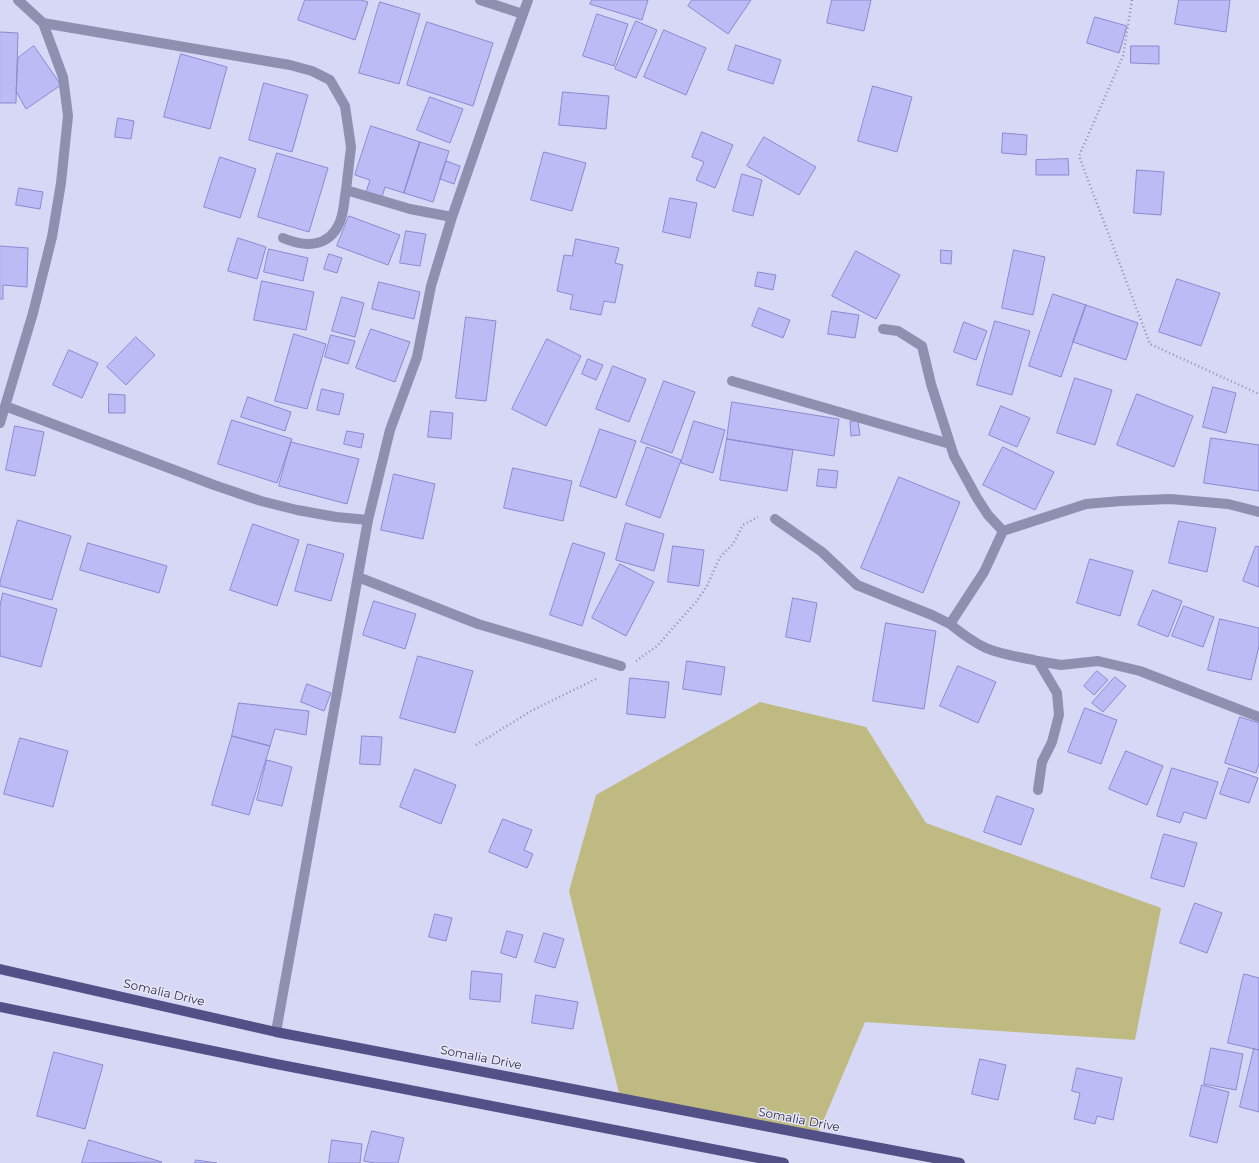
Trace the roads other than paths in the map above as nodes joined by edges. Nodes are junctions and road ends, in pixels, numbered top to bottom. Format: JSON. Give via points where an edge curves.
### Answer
{"nodes":[{"id":1,"x":18,"y":0,"type":"edge"},
{"id":2,"x":480,"y":0,"type":"edge"},
{"id":3,"x":528,"y":0,"type":"edge"},
{"id":4,"x":523,"y":14,"type":"junction"},
{"id":5,"x":43,"y":23,"type":"junction"},
{"id":6,"x":346,"y":190,"type":"junction"},
{"id":7,"x":452,"y":217,"type":"junction"},
{"id":8,"x":283,"y":238,"type":"dead end"},
{"id":9,"x":884,"y":329,"type":"dead end"},
{"id":10,"x":732,"y":381,"type":"dead end"},
{"id":11,"x":5,"y":406,"type":"junction"},
{"id":12,"x":0,"y":423,"type":"edge"},
{"id":13,"x":950,"y":444,"type":"junction"},
{"id":14,"x":1259,"y":512,"type":"edge"},
{"id":15,"x":775,"y":519,"type":"road end"},
{"id":16,"x":368,"y":520,"type":"junction"},
{"id":17,"x":1003,"y":531,"type":"junction"},
{"id":18,"x":358,"y":577,"type":"junction"},
{"id":19,"x":950,"y":624,"type":"junction"},
{"id":20,"x":1038,"y":661,"type":"junction"},
{"id":21,"x":621,"y":666,"type":"road end"},
{"id":22,"x":1259,"y":717,"type":"edge"},
{"id":23,"x":1038,"y":790,"type":"dead end"},
{"id":24,"x":0,"y":969,"type":"edge"},
{"id":25,"x":0,"y":1007,"type":"edge"},
{"id":26,"x":276,"y":1032,"type":"junction"},
{"id":27,"x":784,"y":1163,"type":"edge"},
{"id":28,"x":960,"y":1163,"type":"edge"}],
"edges":[{"from":1,"to":5,"type":"street"},
{"from":2,"to":4,"type":"street"},
{"from":3,"to":4,"type":"street"},
{"from":4,"to":7,"type":"street"},
{"from":5,"to":6,"type":"street","via":[[290,65],[312,71],[330,80],[345,106],[351,147]]},
{"from":5,"to":11,"type":"street","via":[[64,77],[68,116],[52,237],[33,313]]},
{"from":6,"to":7,"type":"street","via":[[410,209]]},
{"from":6,"to":8,"type":"street","via":[[340,223],[333,235],[315,244],[299,244]]},
{"from":7,"to":16,"type":"street","via":[[431,286],[417,357],[390,430]]},
{"from":9,"to":13,"type":"street","via":[[898,331],[922,346]]},
{"from":10,"to":13,"type":"street"},
{"from":11,"to":12,"type":"street"},
{"from":11,"to":16,"type":"street","via":[[261,502],[336,517]]},
{"from":13,"to":17,"type":"street","via":[[977,498]]},
{"from":14,"to":17,"type":"street","via":[[1228,504],[1170,499],[1121,501],[1086,504]]},
{"from":15,"to":19,"type":"street","via":[[822,552],[857,585]]},
{"from":16,"to":18,"type":"street"},
{"from":17,"to":19,"type":"street","via":[[984,572]]},
{"from":18,"to":21,"type":"street","via":[[478,624]]},
{"from":18,"to":26,"type":"street"},
{"from":19,"to":20,"type":"street","via":[[987,648]]},
{"from":20,"to":22,"type":"street","via":[[1061,665],[1098,661],[1140,671]]},
{"from":20,"to":23,"type":"street","via":[[1057,693],[1059,715],[1052,742],[1042,762]]},
{"from":24,"to":26,"type":"main road","name":"Somalia Drive"},
{"from":25,"to":27,"type":"main road","via":[[271,1063]]},
{"from":26,"to":28,"type":"main road","name":"Somalia Drive"}]}
